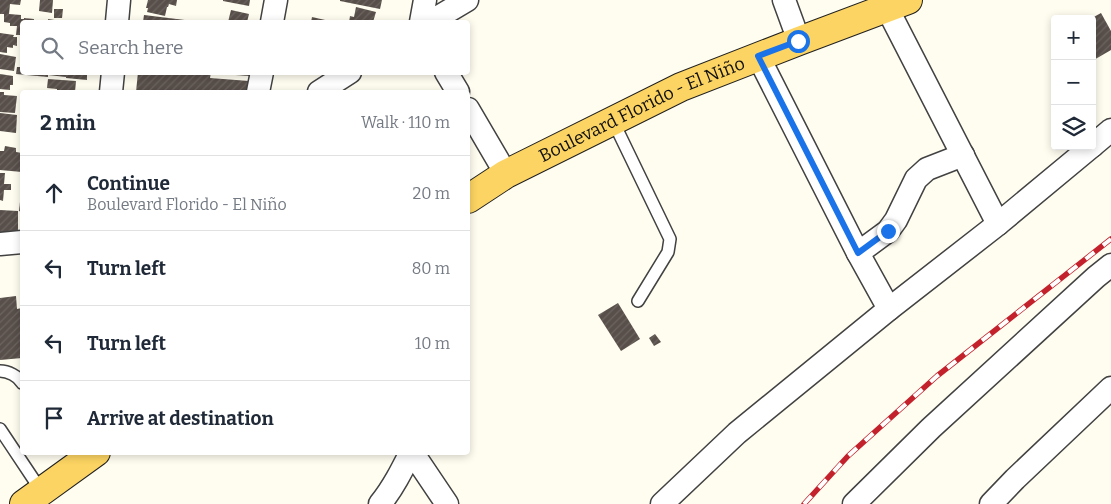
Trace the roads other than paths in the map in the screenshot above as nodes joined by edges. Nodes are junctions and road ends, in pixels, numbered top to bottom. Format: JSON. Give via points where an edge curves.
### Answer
{"nodes":[{"id":1,"x":119,"y":0,"type":"edge"},
{"id":2,"x":276,"y":0,"type":"edge"},
{"id":3,"x":425,"y":0,"type":"edge"},
{"id":4,"x":467,"y":0,"type":"edge"},
{"id":5,"x":784,"y":0,"type":"edge"},
{"id":6,"x":897,"y":4,"type":"edge"},
{"id":7,"x":117,"y":20,"type":"edge"},
{"id":8,"x":272,"y":20,"type":"edge"},
{"id":9,"x":421,"y":20,"type":"edge"},
{"id":10,"x":433,"y":20,"type":"edge"},
{"id":11,"x":798,"y":41,"type":"junction"},
{"id":12,"x":758,"y":56,"type":"junction"},
{"id":13,"x":112,"y":75,"type":"edge"},
{"id":14,"x":261,"y":75,"type":"edge"},
{"id":15,"x":345,"y":75,"type":"edge"},
{"id":16,"x":448,"y":75,"type":"edge"},
{"id":17,"x":111,"y":90,"type":"edge"},
{"id":18,"x":258,"y":90,"type":"edge"},
{"id":19,"x":321,"y":90,"type":"edge"},
{"id":20,"x":457,"y":90,"type":"edge"},
{"id":21,"x":470,"y":112,"type":"edge"},
{"id":22,"x":613,"y":121,"type":"junction"},
{"id":23,"x":1111,"y":130,"type":"edge"},
{"id":24,"x":1096,"y":143,"type":"edge"},
{"id":25,"x":1087,"y":150,"type":"edge"},
{"id":26,"x":963,"y":155,"type":"junction"},
{"id":27,"x":506,"y":174,"type":"junction"},
{"id":28,"x":470,"y":198,"type":"edge"},
{"id":29,"x":998,"y":224,"type":"junction"},
{"id":30,"x":20,"y":242,"type":"edge"},
{"id":31,"x":0,"y":244,"type":"edge"},
{"id":32,"x":858,"y":253,"type":"junction"},
{"id":33,"x":1111,"y":265,"type":"edge"},
{"id":34,"x":638,"y":301,"type":"dead end"},
{"id":35,"x":889,"y":309,"type":"junction"},
{"id":36,"x":0,"y":371,"type":"edge"},
{"id":37,"x":20,"y":379,"type":"edge"},
{"id":38,"x":1111,"y":388,"type":"edge"},
{"id":39,"x":0,"y":429,"type":"edge"},
{"id":40,"x":410,"y":455,"type":"edge"},
{"id":41,"x":414,"y":455,"type":"edge"},
{"id":42,"x":84,"y":456,"type":"edge"},
{"id":43,"x":33,"y":498,"type":"edge"},
{"id":44,"x":1001,"y":500,"type":"edge"},
{"id":45,"x":380,"y":504,"type":"edge"},
{"id":46,"x":447,"y":504,"type":"edge"},
{"id":47,"x":662,"y":504,"type":"edge"},
{"id":48,"x":854,"y":504,"type":"edge"}],
"edges":[{"from":1,"to":7,"type":"street"},
{"from":2,"to":8,"type":"street"},
{"from":3,"to":9,"type":"street"},
{"from":4,"to":10,"type":"street"},
{"from":5,"to":11,"type":"street"},
{"from":6,"to":11,"type":"main road","name":"Boulevard Florido - El Niño"},
{"from":6,"to":26,"type":"street"},
{"from":11,"to":12,"type":"main road","name":"Boulevard Florido - El Niño"},
{"from":12,"to":22,"type":"main road","name":"Boulevard Florido - El Niño","via":[[681,86]]},
{"from":12,"to":32,"type":"street"},
{"from":13,"to":17,"type":"street"},
{"from":14,"to":18,"type":"street"},
{"from":15,"to":19,"type":"street"},
{"from":16,"to":20,"type":"street"},
{"from":21,"to":27,"type":"street"},
{"from":22,"to":27,"type":"main road","name":"Boulevard Florido - El Niño"},
{"from":22,"to":34,"type":"lane","via":[[670,239],[668,252]]},
{"from":23,"to":24,"type":"street"},
{"from":25,"to":29,"type":"street"},
{"from":26,"to":29,"type":"street"},
{"from":26,"to":32,"type":"street","via":[[927,169],[916,179],[888,231]]},
{"from":27,"to":28,"type":"main road","name":"Boulevard Florido - El Niño"},
{"from":29,"to":35,"type":"street"},
{"from":30,"to":31,"type":"street"},
{"from":32,"to":35,"type":"street"},
{"from":33,"to":48,"type":"street","via":[[931,428]]},
{"from":35,"to":47,"type":"street","via":[[737,433]]},
{"from":36,"to":37,"type":"lane"},
{"from":38,"to":44,"type":"street","via":[[1015,479]]},
{"from":39,"to":43,"type":"lane"},
{"from":40,"to":45,"type":"street"},
{"from":41,"to":46,"type":"street"},
{"from":42,"to":43,"type":"main road"}]}
